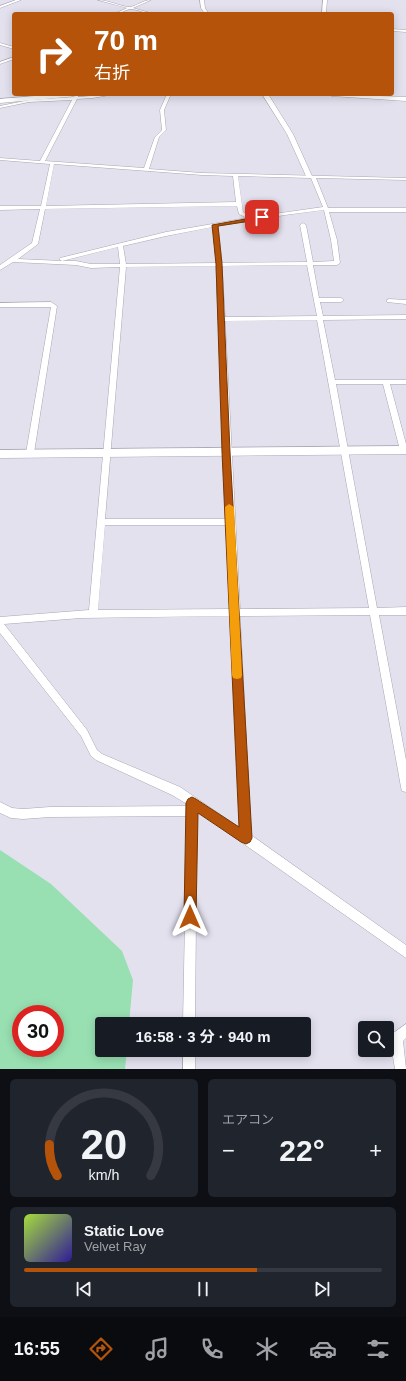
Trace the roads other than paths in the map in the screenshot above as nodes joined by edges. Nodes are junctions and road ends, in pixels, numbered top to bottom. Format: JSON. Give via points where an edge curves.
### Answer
{"nodes":[{"id":1,"x":19,"y":0,"type":"edge"},
{"id":2,"x":100,"y":0,"type":"edge"},
{"id":3,"x":149,"y":0,"type":"edge"},
{"id":4,"x":202,"y":0,"type":"edge"},
{"id":5,"x":325,"y":0,"type":"edge"},
{"id":6,"x":0,"y":7,"type":"edge"},
{"id":7,"x":130,"y":8,"type":"junction"},
{"id":8,"x":121,"y":12,"type":"edge"},
{"id":9,"x":145,"y":12,"type":"edge"},
{"id":10,"x":206,"y":12,"type":"edge"},
{"id":11,"x":324,"y":12,"type":"edge"},
{"id":12,"x":394,"y":30,"type":"edge"},
{"id":13,"x":406,"y":31,"type":"edge"},
{"id":14,"x":0,"y":44,"type":"edge"},
{"id":15,"x":12,"y":47,"type":"edge"},
{"id":16,"x":12,"y":59,"type":"edge"},
{"id":17,"x":0,"y":64,"type":"edge"},
{"id":18,"x":77,"y":96,"type":"edge"},
{"id":19,"x":168,"y":96,"type":"edge"},
{"id":20,"x":266,"y":96,"type":"edge"},
{"id":21,"x":362,"y":96,"type":"edge"},
{"id":22,"x":406,"y":99,"type":"edge"},
{"id":23,"x":0,"y":101,"type":"edge"},
{"id":24,"x":0,"y":108,"type":"edge"},
{"id":25,"x":0,"y":159,"type":"edge"},
{"id":26,"x":42,"y":162,"type":"junction"},
{"id":27,"x":52,"y":164,"type":"junction"},
{"id":28,"x":146,"y":170,"type":"junction"},
{"id":29,"x":235,"y":175,"type":"junction"},
{"id":30,"x":311,"y":176,"type":"junction"},
{"id":31,"x":406,"y":179,"type":"edge"},
{"id":32,"x":238,"y":204,"type":"junction"},
{"id":33,"x":44,"y":207,"type":"junction"},
{"id":34,"x":0,"y":208,"type":"edge"},
{"id":35,"x":327,"y":209,"type":"junction"},
{"id":36,"x":406,"y":210,"type":"edge"},
{"id":37,"x":253,"y":219,"type":"junction"},
{"id":38,"x":215,"y":225,"type":"junction"},
{"id":39,"x":303,"y":226,"type":"dead end"},
{"id":40,"x":120,"y":245,"type":"junction"},
{"id":41,"x":13,"y":260,"type":"junction"},
{"id":42,"x":53,"y":262,"type":"junction"},
{"id":43,"x":309,"y":263,"type":"junction"},
{"id":44,"x":219,"y":264,"type":"junction"},
{"id":45,"x":122,"y":266,"type":"junction"},
{"id":46,"x":0,"y":268,"type":"edge"},
{"id":47,"x":316,"y":300,"type":"junction"},
{"id":48,"x":341,"y":300,"type":"dead end"},
{"id":49,"x":389,"y":301,"type":"dead end"},
{"id":50,"x":406,"y":302,"type":"edge"},
{"id":51,"x":0,"y":305,"type":"edge"},
{"id":52,"x":406,"y":317,"type":"edge"},
{"id":53,"x":319,"y":318,"type":"junction"},
{"id":54,"x":220,"y":319,"type":"junction"},
{"id":55,"x":332,"y":382,"type":"junction"},
{"id":56,"x":386,"y":382,"type":"junction"},
{"id":57,"x":406,"y":382,"type":"edge"},
{"id":58,"x":343,"y":450,"type":"junction"},
{"id":59,"x":405,"y":450,"type":"edge"},
{"id":60,"x":226,"y":452,"type":"junction"},
{"id":61,"x":30,"y":453,"type":"junction"},
{"id":62,"x":106,"y":453,"type":"junction"},
{"id":63,"x":0,"y":454,"type":"edge"},
{"id":64,"x":100,"y":522,"type":"junction"},
{"id":65,"x":230,"y":522,"type":"junction"},
{"id":66,"x":406,"y":611,"type":"edge"},
{"id":67,"x":373,"y":612,"type":"junction"},
{"id":68,"x":234,"y":613,"type":"junction"},
{"id":69,"x":93,"y":614,"type":"junction"},
{"id":70,"x":0,"y":621,"type":"edge"},
{"id":71,"x":0,"y":626,"type":"edge"},
{"id":72,"x":406,"y":787,"type":"edge"},
{"id":73,"x":0,"y":807,"type":"edge"},
{"id":74,"x":191,"y":807,"type":"junction"},
{"id":75,"x":246,"y":838,"type":"junction"},
{"id":76,"x":406,"y":952,"type":"edge"},
{"id":77,"x":189,"y":1017,"type":"edge"},
{"id":78,"x":406,"y":1030,"type":"edge"},
{"id":79,"x":189,"y":1057,"type":"edge"},
{"id":80,"x":189,"y":1069,"type":"edge"},
{"id":81,"x":401,"y":1069,"type":"edge"}],
"edges":[{"from":1,"to":6,"type":"street"},
{"from":2,"to":7,"type":"street"},
{"from":3,"to":7,"type":"street"},
{"from":4,"to":10,"type":"street"},
{"from":5,"to":11,"type":"street"},
{"from":7,"to":8,"type":"street"},
{"from":7,"to":9,"type":"street"},
{"from":12,"to":13,"type":"street"},
{"from":14,"to":15,"type":"street"},
{"from":16,"to":17,"type":"street"},
{"from":18,"to":23,"type":"street"},
{"from":18,"to":24,"type":"street","via":[[29,101]]},
{"from":18,"to":26,"type":"street"},
{"from":19,"to":28,"type":"street","via":[[162,110],[164,130],[157,137]]},
{"from":20,"to":30,"type":"street","via":[[290,134]]},
{"from":21,"to":22,"type":"street"},
{"from":25,"to":26,"type":"street"},
{"from":26,"to":27,"type":"street"},
{"from":27,"to":28,"type":"street"},
{"from":27,"to":33,"type":"street"},
{"from":28,"to":29,"type":"street"},
{"from":29,"to":30,"type":"street"},
{"from":29,"to":32,"type":"street"},
{"from":30,"to":31,"type":"street"},
{"from":30,"to":35,"type":"street"},
{"from":32,"to":33,"type":"street"},
{"from":32,"to":37,"type":"street","via":[[241,213]]},
{"from":33,"to":34,"type":"street"},
{"from":33,"to":41,"type":"street","via":[[35,244]]},
{"from":35,"to":36,"type":"street"},
{"from":35,"to":37,"type":"street"},
{"from":35,"to":43,"type":"street","via":[[337,263]]},
{"from":37,"to":38,"type":"street"},
{"from":38,"to":40,"type":"street"},
{"from":38,"to":44,"type":"street"},
{"from":39,"to":43,"type":"street"},
{"from":40,"to":42,"type":"street"},
{"from":40,"to":45,"type":"street"},
{"from":41,"to":42,"type":"street"},
{"from":41,"to":46,"type":"street"},
{"from":42,"to":45,"type":"street"},
{"from":43,"to":44,"type":"street"},
{"from":43,"to":47,"type":"street"},
{"from":44,"to":45,"type":"street"},
{"from":44,"to":54,"type":"street"},
{"from":45,"to":62,"type":"street"},
{"from":47,"to":48,"type":"street"},
{"from":47,"to":53,"type":"street"},
{"from":49,"to":50,"type":"street"},
{"from":51,"to":61,"type":"street","via":[[54,306]]},
{"from":52,"to":53,"type":"street"},
{"from":53,"to":54,"type":"street"},
{"from":53,"to":55,"type":"street"},
{"from":54,"to":60,"type":"street"},
{"from":55,"to":56,"type":"street"},
{"from":55,"to":58,"type":"street"},
{"from":56,"to":57,"type":"street"},
{"from":56,"to":59,"type":"street"},
{"from":58,"to":59,"type":"street"},
{"from":58,"to":60,"type":"street"},
{"from":58,"to":67,"type":"street"},
{"from":60,"to":62,"type":"street"},
{"from":60,"to":65,"type":"street"},
{"from":61,"to":62,"type":"street"},
{"from":61,"to":63,"type":"street"},
{"from":62,"to":64,"type":"street"},
{"from":64,"to":65,"type":"street"},
{"from":64,"to":69,"type":"street"},
{"from":65,"to":68,"type":"street"},
{"from":66,"to":67,"type":"street"},
{"from":67,"to":68,"type":"street"},
{"from":67,"to":72,"type":"street"},
{"from":68,"to":69,"type":"street"},
{"from":68,"to":75,"type":"street"},
{"from":69,"to":70,"type":"street"},
{"from":71,"to":74,"type":"street","via":[[84,733],[94,753],[104,761],[176,791]]},
{"from":73,"to":74,"type":"street","via":[[11,813],[23,814]]},
{"from":74,"to":75,"type":"street"},
{"from":74,"to":77,"type":"street"},
{"from":75,"to":76,"type":"street"},
{"from":78,"to":81,"type":"street","via":[[396,1038]]},
{"from":79,"to":80,"type":"street"}]}
